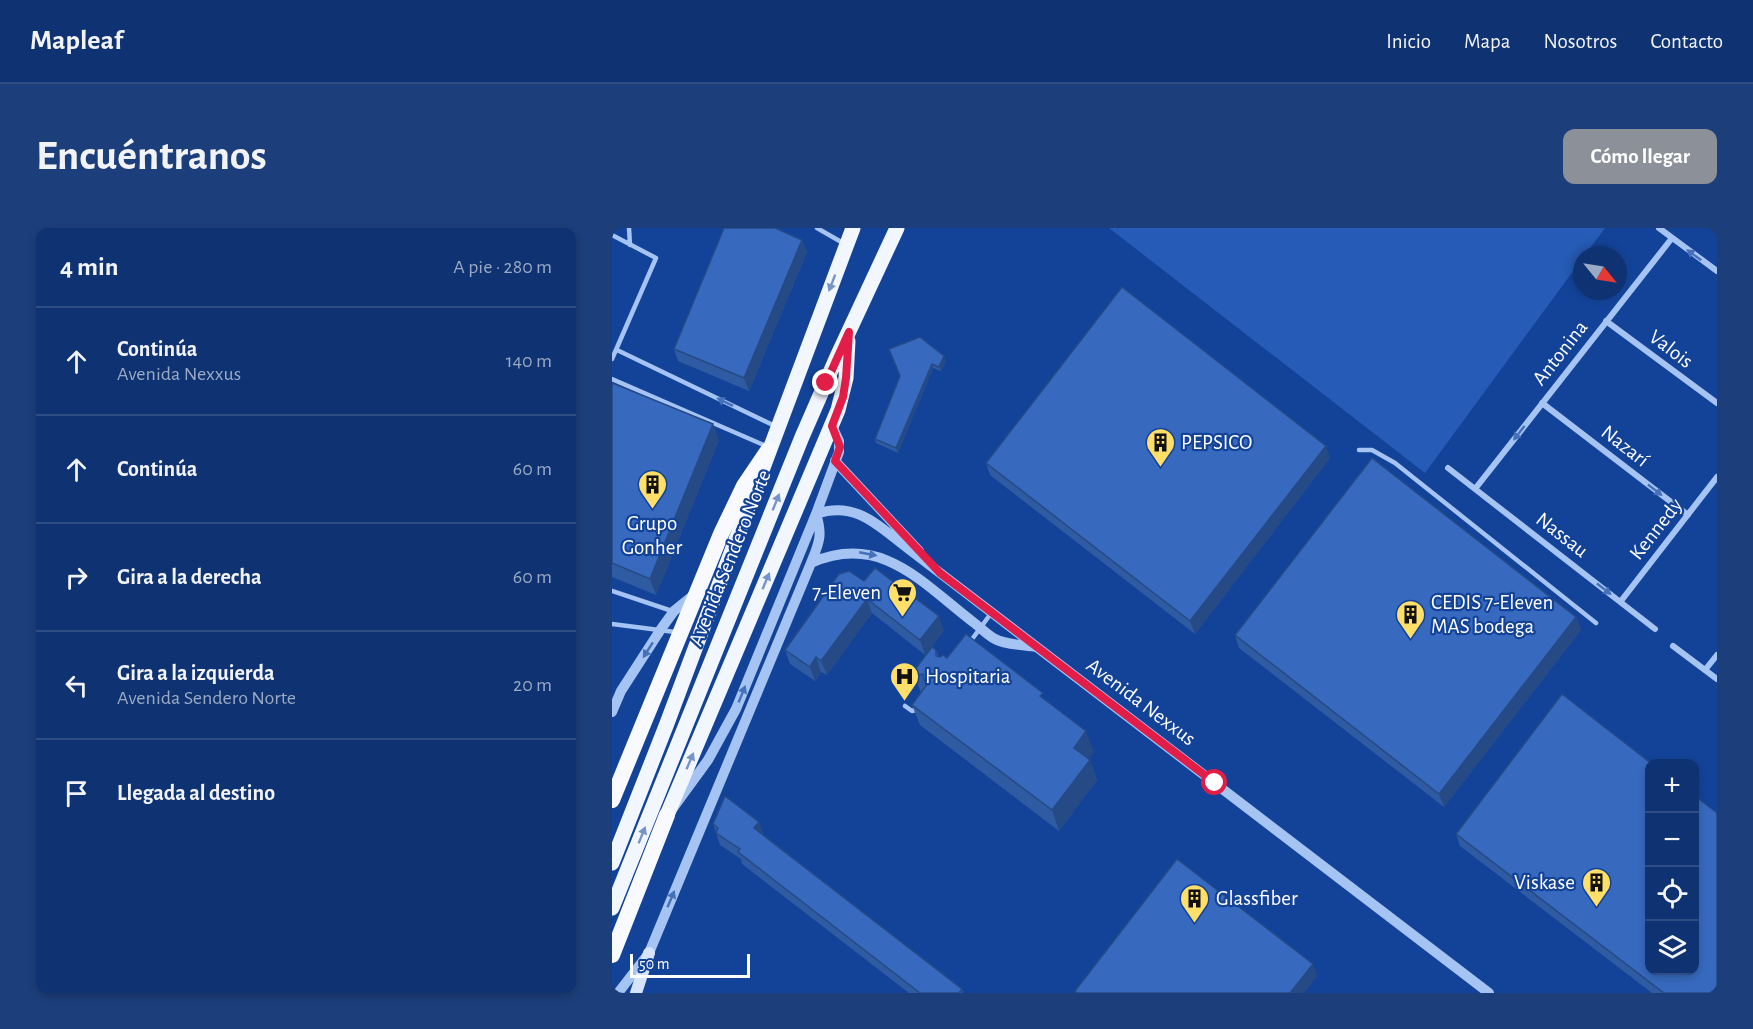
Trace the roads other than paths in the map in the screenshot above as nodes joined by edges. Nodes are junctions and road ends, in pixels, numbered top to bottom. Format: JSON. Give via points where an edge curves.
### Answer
{"nodes":[{"id":1,"x":629,"y":228,"type":"edge"},
{"id":2,"x":817,"y":228,"type":"edge"},
{"id":3,"x":853,"y":228,"type":"edge"},
{"id":4,"x":897,"y":228,"type":"edge"},
{"id":5,"x":1659,"y":228,"type":"edge"},
{"id":6,"x":612,"y":235,"type":"edge"},
{"id":7,"x":1672,"y":238,"type":"junction"},
{"id":8,"x":630,"y":245,"type":"junction"},
{"id":9,"x":846,"y":245,"type":"junction"},
{"id":10,"x":1717,"y":271,"type":"edge"},
{"id":11,"x":1606,"y":321,"type":"junction"},
{"id":12,"x":849,"y":332,"type":"junction"},
{"id":13,"x":617,"y":350,"type":"junction"},
{"id":14,"x":612,"y":359,"type":"edge"},
{"id":15,"x":612,"y":379,"type":"edge"},
{"id":16,"x":1542,"y":403,"type":"junction"},
{"id":17,"x":1717,"y":403,"type":"edge"},
{"id":18,"x":832,"y":426,"type":"junction"},
{"id":19,"x":778,"y":427,"type":"junction"},
{"id":20,"x":770,"y":448,"type":"junction"},
{"id":21,"x":1359,"y":450,"type":"dead end"},
{"id":22,"x":835,"y":461,"type":"junction"},
{"id":23,"x":1448,"y":468,"type":"dead end"},
{"id":24,"x":1717,"y":477,"type":"edge"},
{"id":25,"x":1474,"y":489,"type":"junction"},
{"id":26,"x":816,"y":514,"type":"junction"},
{"id":27,"x":1688,"y":514,"type":"junction"},
{"id":28,"x":811,"y":563,"type":"junction"},
{"id":29,"x":940,"y":573,"type":"junction"},
{"id":30,"x":612,"y":591,"type":"edge"},
{"id":31,"x":1621,"y":601,"type":"junction"},
{"id":32,"x":992,"y":612,"type":"junction"},
{"id":33,"x":682,"y":613,"type":"junction"},
{"id":34,"x":1596,"y":623,"type":"dead end"},
{"id":35,"x":612,"y":624,"type":"edge"},
{"id":36,"x":981,"y":628,"type":"junction"},
{"id":37,"x":1655,"y":628,"type":"dead end"},
{"id":38,"x":661,"y":629,"type":"junction"},
{"id":39,"x":681,"y":634,"type":"junction"},
{"id":40,"x":967,"y":646,"type":"edge"},
{"id":41,"x":1673,"y":646,"type":"dead end"},
{"id":42,"x":1038,"y":648,"type":"junction"},
{"id":43,"x":1717,"y":655,"type":"edge"},
{"id":44,"x":1706,"y":670,"type":"junction"},
{"id":45,"x":1717,"y":678,"type":"edge"},
{"id":46,"x":924,"y":704,"type":"edge"},
{"id":47,"x":905,"y":706,"type":"dead end"},
{"id":48,"x":612,"y":712,"type":"edge"},
{"id":49,"x":612,"y":800,"type":"edge"},
{"id":50,"x":667,"y":815,"type":"junction"},
{"id":51,"x":612,"y":862,"type":"edge"},
{"id":52,"x":612,"y":908,"type":"edge"},
{"id":53,"x":649,"y":953,"type":"junction"},
{"id":54,"x":612,"y":955,"type":"edge"},
{"id":55,"x":618,"y":993,"type":"edge"},
{"id":56,"x":636,"y":993,"type":"edge"},
{"id":57,"x":1489,"y":993,"type":"edge"}],
"edges":[{"from":1,"to":8,"type":"lane"},
{"from":2,"to":9,"type":"lane"},
{"from":3,"to":9,"type":"main road","name":"Avenida Sendero Norte"},
{"from":4,"to":12,"type":"main road","name":"Avenida Sendero Norte"},
{"from":5,"to":7,"type":"street"},
{"from":6,"to":8,"type":"lane"},
{"from":10,"to":7,"type":"street","one_way":true},
{"from":7,"to":11,"type":"street","name":"Antonina"},
{"from":8,"to":13,"type":"lane","via":[[656,258]]},
{"from":9,"to":19,"type":"main road","name":"Avenida Sendero Norte","one_way":true},
{"from":11,"to":16,"type":"street","name":"Antonina"},
{"from":11,"to":17,"type":"street","name":"Valois"},
{"from":12,"to":18,"type":"main road","via":[[845,387]]},
{"from":52,"to":12,"type":"main road","name":"Avenida Sendero Norte","one_way":true,"via":[[802,437]]},
{"from":13,"to":14,"type":"lane"},
{"from":19,"to":13,"type":"lane","one_way":true},
{"from":15,"to":20,"type":"lane"},
{"from":16,"to":25,"type":"street","name":"Antonina","one_way":true},
{"from":16,"to":27,"type":"street","name":"Nazarí","one_way":true},
{"from":18,"to":22,"type":"street","via":[[840,447]]},
{"from":50,"to":18,"type":"main road","one_way":true},
{"from":19,"to":20,"type":"main road","name":"Avenida Sendero Norte"},
{"from":20,"to":33,"type":"highway","via":[[744,486],[699,590]]},
{"from":20,"to":51,"type":"main road","name":"Avenida Sendero Norte"},
{"from":21,"to":34,"type":"lane","via":[[1371,450],[1395,463]]},
{"from":22,"to":26,"type":"street"},
{"from":22,"to":29,"type":"street"},
{"from":23,"to":25,"type":"street","name":"Nassau"},
{"from":24,"to":27,"type":"street","name":"Kennedy"},
{"from":25,"to":31,"type":"street","name":"Nassau","one_way":true},
{"from":26,"to":28,"type":"street","via":[[821,532]]},
{"from":26,"to":29,"type":"street","via":[[844,509],[864,516]]},
{"from":50,"to":26,"type":"street","one_way":true,"via":[[723,736]]},
{"from":27,"to":31,"type":"street","name":"Kennedy"},
{"from":28,"to":36,"type":"street","one_way":true,"via":[[837,553],[880,556],[905,570]]},
{"from":53,"to":28,"type":"street","one_way":true},
{"from":29,"to":32,"type":"street","name":"Avenida Nexxus"},
{"from":30,"to":33,"type":"lane"},
{"from":31,"to":37,"type":"street","name":"Nassau"},
{"from":32,"to":36,"type":"lane"},
{"from":32,"to":42,"type":"street","name":"Avenida Nexxus"},
{"from":33,"to":38,"type":"street"},
{"from":33,"to":39,"type":"highway"},
{"from":35,"to":38,"type":"lane"},
{"from":36,"to":40,"type":"lane"},
{"from":36,"to":42,"type":"street","via":[[996,640]]},
{"from":38,"to":39,"type":"lane"},
{"from":38,"to":48,"type":"street","one_way":true},
{"from":39,"to":49,"type":"highway"},
{"from":41,"to":44,"type":"street"},
{"from":42,"to":57,"type":"street","name":"Avenida Nexxus"},
{"from":43,"to":44,"type":"street"},
{"from":44,"to":45,"type":"street"},
{"from":46,"to":47,"type":"lane","via":[[915,711]]},
{"from":50,"to":54,"type":"highway"},
{"from":53,"to":55,"type":"street"},
{"from":53,"to":56,"type":"main road"}]}
